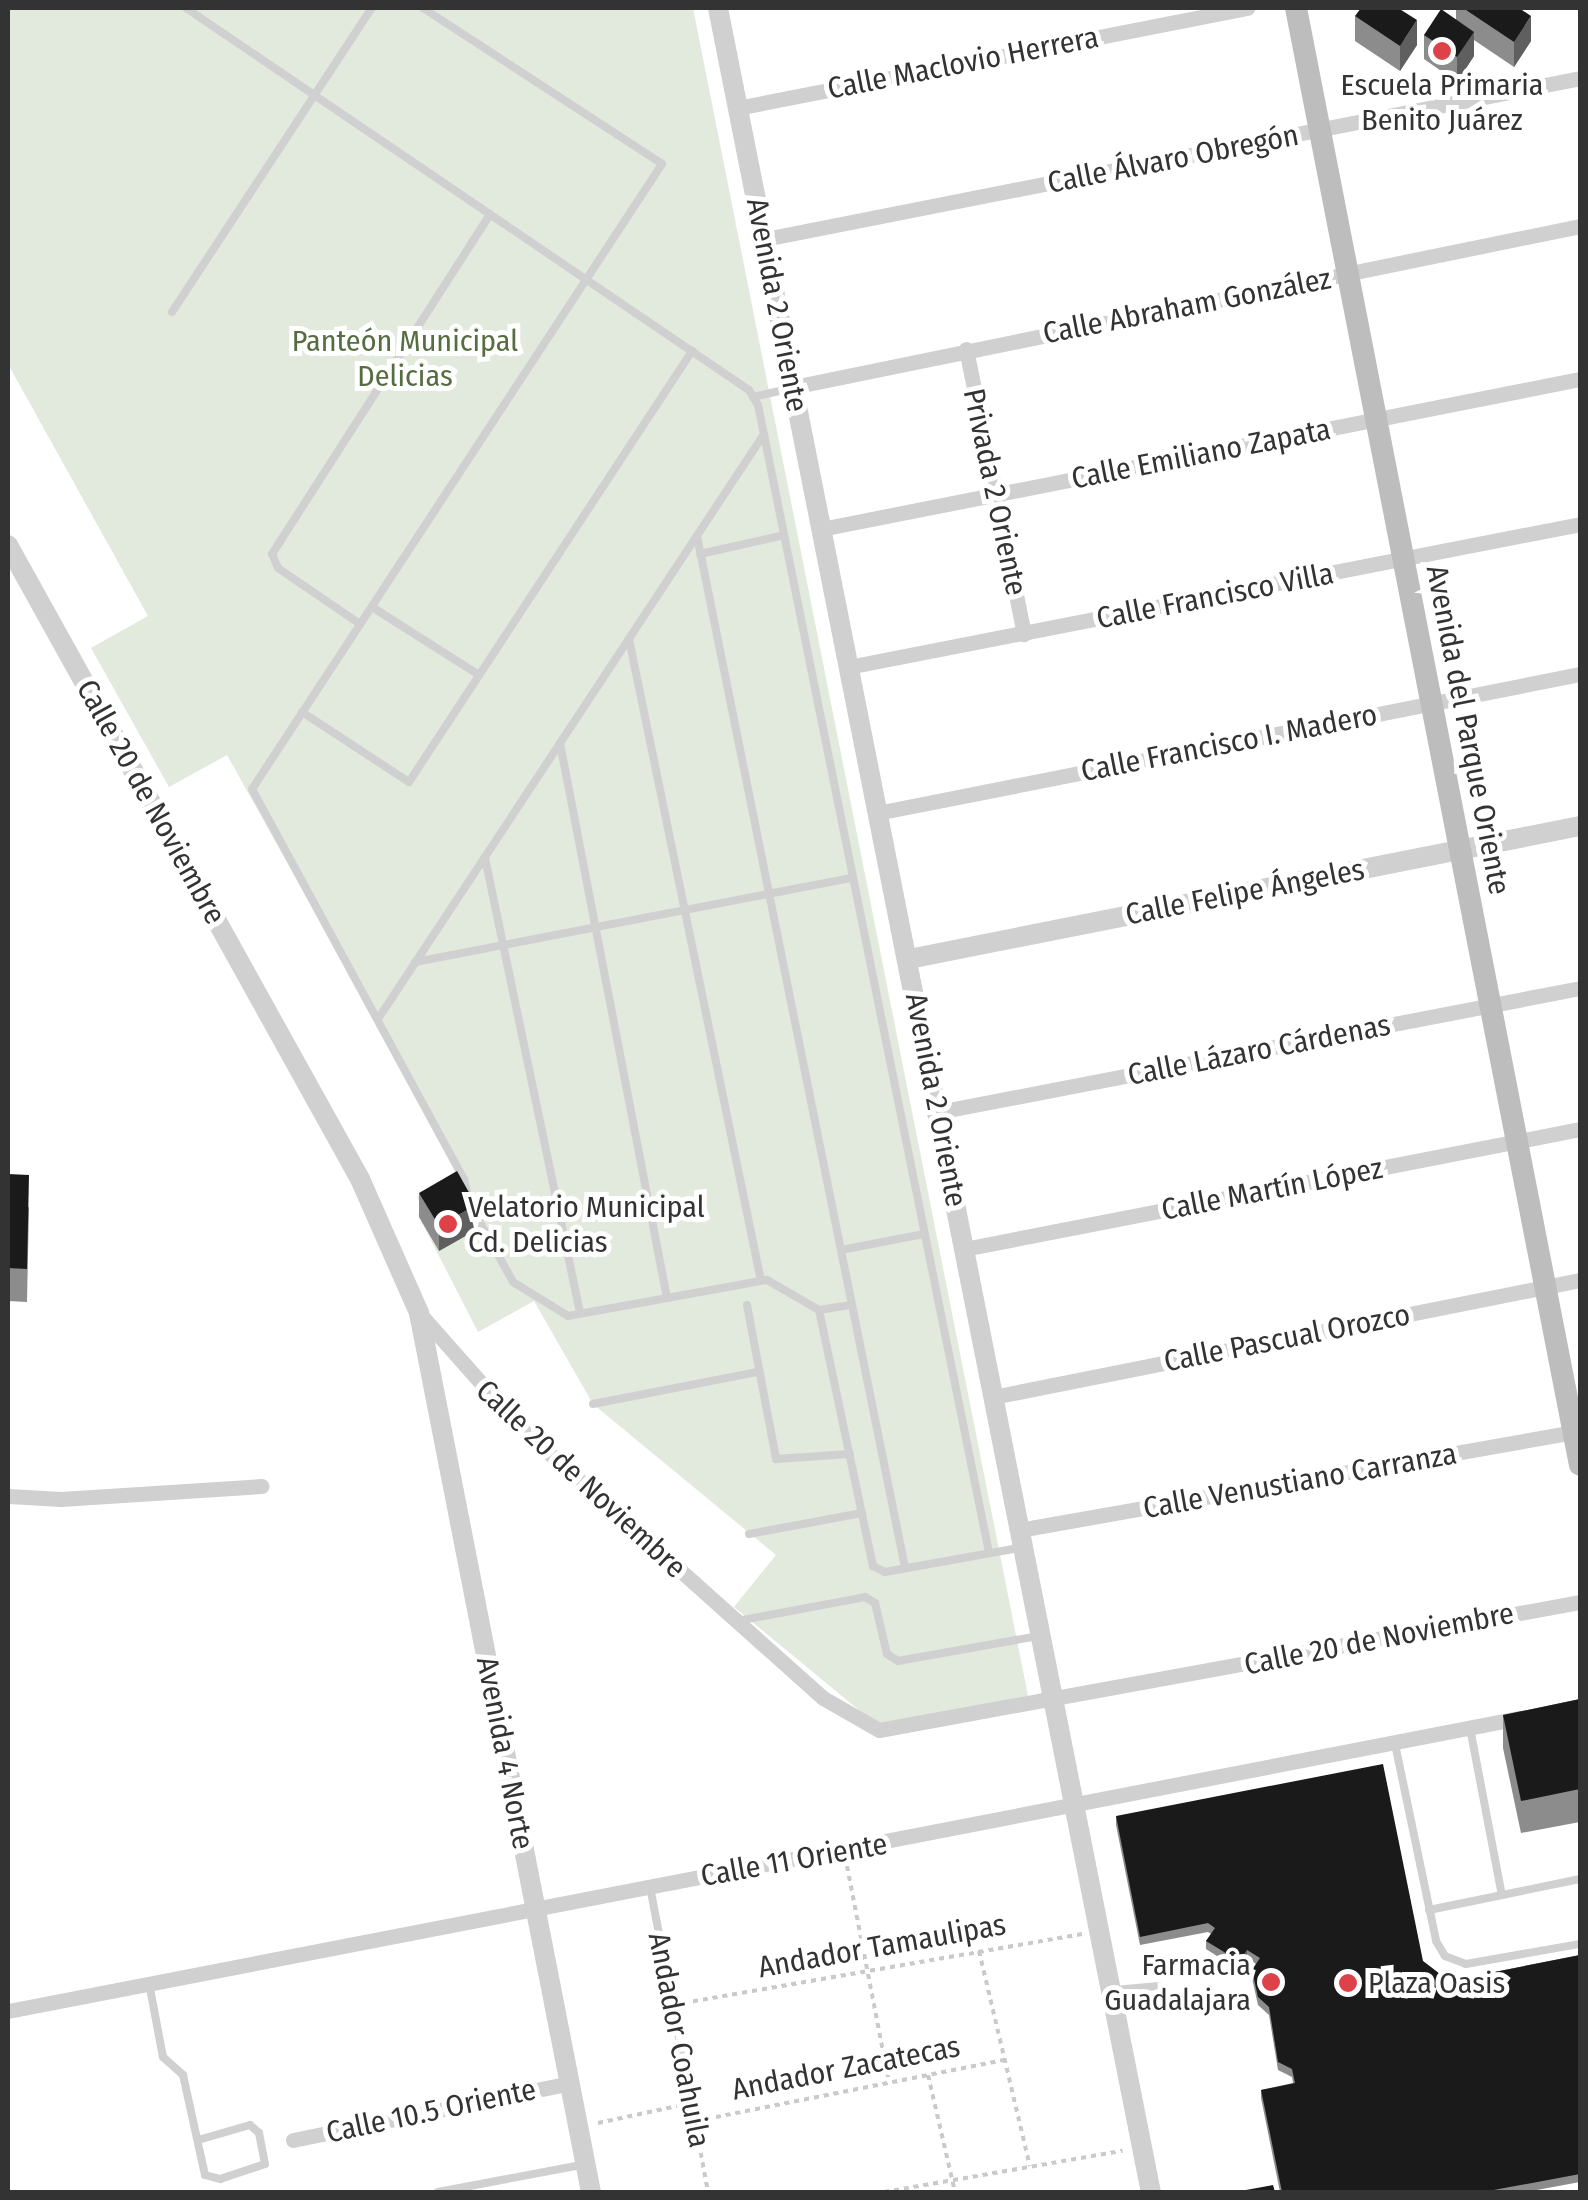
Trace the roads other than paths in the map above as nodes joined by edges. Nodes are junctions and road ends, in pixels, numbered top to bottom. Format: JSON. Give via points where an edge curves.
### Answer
{"nodes":[{"id":1,"x":186,"y":8,"type":"edge"},
{"id":2,"x":372,"y":8,"type":"edge"},
{"id":3,"x":422,"y":8,"type":"edge"},
{"id":4,"x":718,"y":8,"type":"edge"},
{"id":5,"x":1247,"y":8,"type":"edge"},
{"id":6,"x":1296,"y":8,"type":"edge"},
{"id":7,"x":1580,"y":78,"type":"edge"},
{"id":8,"x":315,"y":94,"type":"junction"},
{"id":9,"x":738,"y":108,"type":"junction"},
{"id":10,"x":1319,"y":131,"type":"junction"},
{"id":11,"x":490,"y":214,"type":"junction"},
{"id":12,"x":1580,"y":226,"type":"edge"},
{"id":13,"x":765,"y":239,"type":"junction"},
{"id":14,"x":1346,"y":275,"type":"junction"},
{"id":15,"x":586,"y":279,"type":"junction"},
{"id":16,"x":172,"y":312,"type":"dead end"},
{"id":17,"x":966,"y":349,"type":"junction"},
{"id":18,"x":692,"y":351,"type":"junction"},
{"id":19,"x":1580,"y":379,"type":"edge"},
{"id":20,"x":793,"y":388,"type":"junction"},
{"id":21,"x":753,"y":397,"type":"junction"},
{"id":22,"x":1376,"y":419,"type":"junction"},
{"id":23,"x":764,"y":434,"type":"junction"},
{"id":24,"x":996,"y":495,"type":"junction"},
{"id":25,"x":1580,"y":524,"type":"edge"},
{"id":26,"x":821,"y":529,"type":"junction"},
{"id":27,"x":697,"y":536,"type":"junction"},
{"id":28,"x":784,"y":536,"type":"junction"},
{"id":29,"x":8,"y":545,"type":"edge"},
{"id":30,"x":700,"y":554,"type":"junction"},
{"id":31,"x":1404,"y":559,"type":"junction"},
{"id":32,"x":372,"y":607,"type":"junction"},
{"id":33,"x":360,"y":624,"type":"junction"},
{"id":34,"x":1024,"y":634,"type":"junction"},
{"id":35,"x":629,"y":638,"type":"junction"},
{"id":36,"x":848,"y":667,"type":"junction"},
{"id":37,"x":1580,"y":674,"type":"edge"},
{"id":38,"x":479,"y":676,"type":"junction"},
{"id":39,"x":1432,"y":703,"type":"junction"},
{"id":40,"x":302,"y":712,"type":"junction"},
{"id":41,"x":560,"y":743,"type":"junction"},
{"id":42,"x":877,"y":812,"type":"junction"},
{"id":43,"x":1580,"y":826,"type":"edge"},
{"id":44,"x":1461,"y":849,"type":"junction"},
{"id":45,"x":485,"y":857,"type":"junction"},
{"id":46,"x":853,"y":878,"type":"junction"},
{"id":47,"x":769,"y":894,"type":"junction"},
{"id":48,"x":684,"y":910,"type":"junction"},
{"id":49,"x":596,"y":927,"type":"junction"},
{"id":50,"x":503,"y":945,"type":"junction"},
{"id":51,"x":909,"y":959,"type":"junction"},
{"id":52,"x":415,"y":962,"type":"junction"},
{"id":53,"x":1580,"y":988,"type":"edge"},
{"id":54,"x":1490,"y":1006,"type":"junction"},
{"id":55,"x":378,"y":1019,"type":"junction"},
{"id":56,"x":938,"y":1112,"type":"junction"},
{"id":57,"x":1580,"y":1130,"type":"edge"},
{"id":58,"x":1518,"y":1142,"type":"junction"},
{"id":59,"x":924,"y":1234,"type":"junction"},
{"id":60,"x":964,"y":1249,"type":"junction"},
{"id":61,"x":841,"y":1250,"type":"junction"},
{"id":62,"x":1580,"y":1280,"type":"edge"},
{"id":63,"x":760,"y":1281,"type":"junction"},
{"id":64,"x":1546,"y":1287,"type":"junction"},
{"id":65,"x":667,"y":1298,"type":"junction"},
{"id":66,"x":747,"y":1304,"type":"dead end"},
{"id":67,"x":852,"y":1306,"type":"junction"},
{"id":68,"x":819,"y":1310,"type":"junction"},
{"id":69,"x":580,"y":1313,"type":"junction"},
{"id":70,"x":419,"y":1314,"type":"junction"},
{"id":71,"x":758,"y":1372,"type":"junction"},
{"id":72,"x":993,"y":1397,"type":"junction"},
{"id":73,"x":593,"y":1404,"type":"dead end"},
{"id":74,"x":1577,"y":1431,"type":"edge"},
{"id":75,"x":850,"y":1454,"type":"junction"},
{"id":76,"x":1580,"y":1465,"type":"edge"},
{"id":77,"x":262,"y":1486,"type":"dead end"},
{"id":78,"x":8,"y":1496,"type":"edge"},
{"id":79,"x":862,"y":1513,"type":"junction"},
{"id":80,"x":750,"y":1534,"type":"dead end"},
{"id":81,"x":1022,"y":1539,"type":"junction"},
{"id":82,"x":988,"y":1553,"type":"junction"},
{"id":83,"x":905,"y":1568,"type":"junction"},
{"id":84,"x":1580,"y":1602,"type":"edge"},
{"id":85,"x":737,"y":1621,"type":"junction"},
{"id":86,"x":1038,"y":1636,"type":"junction"},
{"id":87,"x":1053,"y":1701,"type":"junction"},
{"id":88,"x":1544,"y":1714,"type":"edge"},
{"id":89,"x":1470,"y":1728,"type":"junction"},
{"id":90,"x":1395,"y":1744,"type":"junction"},
{"id":91,"x":1075,"y":1808,"type":"junction"},
{"id":92,"x":1580,"y":1879,"type":"edge"},
{"id":93,"x":650,"y":1886,"type":"junction"},
{"id":94,"x":1502,"y":1895,"type":"junction"},
{"id":95,"x":535,"y":1908,"type":"junction"},
{"id":96,"x":1429,"y":1910,"type":"junction"},
{"id":97,"x":1580,"y":1944,"type":"edge"},
{"id":98,"x":149,"y":1983,"type":"junction"},
{"id":99,"x":1159,"y":1986,"type":"dead end"},
{"id":100,"x":1110,"y":1990,"type":"junction"},
{"id":101,"x":8,"y":2011,"type":"edge"},
{"id":102,"x":570,"y":2083,"type":"junction"},
{"id":103,"x":695,"y":2121,"type":"road end"},
{"id":104,"x":198,"y":2140,"type":"junction"},
{"id":105,"x":293,"y":2140,"type":"dead end"},
{"id":106,"x":586,"y":2164,"type":"junction"},
{"id":107,"x":438,"y":2192,"type":"edge"},
{"id":108,"x":591,"y":2192,"type":"edge"},
{"id":109,"x":1151,"y":2192,"type":"edge"}],
"edges":[{"from":1,"to":8,"type":"lane"},
{"from":2,"to":8,"type":"lane"},
{"from":3,"to":15,"type":"lane","via":[[662,164]]},
{"from":4,"to":9,"type":"street","name":"Avenida 2 Oriente"},
{"from":5,"to":9,"type":"street","name":"Calle Maclovio Herrera"},
{"from":6,"to":10,"type":"main road","name":"Avenida del Parque Oriente"},
{"from":7,"to":10,"type":"street","name":"Calle Álvaro Obregón"},
{"from":8,"to":11,"type":"lane"},
{"from":8,"to":16,"type":"lane"},
{"from":9,"to":13,"type":"street","name":"Avenida 2 Oriente"},
{"from":10,"to":13,"type":"street","name":"Calle Álvaro Obregón"},
{"from":10,"to":14,"type":"main road","name":"Avenida del Parque Oriente"},
{"from":11,"to":15,"type":"lane"},
{"from":11,"to":33,"type":"lane","via":[[272,554],[278,568]]},
{"from":12,"to":14,"type":"street","name":"Calle Abraham González"},
{"from":13,"to":20,"type":"street","name":"Avenida 2 Oriente"},
{"from":14,"to":17,"type":"street","name":"Calle Abraham González"},
{"from":14,"to":22,"type":"main road","name":"Avenida del Parque Oriente"},
{"from":15,"to":18,"type":"lane"},
{"from":15,"to":32,"type":"lane"},
{"from":17,"to":20,"type":"street","name":"Calle Abraham González"},
{"from":17,"to":24,"type":"street","name":"Privada 2 Oriente"},
{"from":18,"to":21,"type":"lane"},
{"from":18,"to":38,"type":"lane"},
{"from":19,"to":22,"type":"street","name":"Calle Emiliano Zapata"},
{"from":20,"to":21,"type":"lane"},
{"from":20,"to":26,"type":"street","name":"Avenida 2 Oriente"},
{"from":21,"to":23,"type":"lane"},
{"from":22,"to":24,"type":"street","name":"Calle Emiliano Zapata"},
{"from":22,"to":31,"type":"main road","name":"Avenida del Parque Oriente"},
{"from":23,"to":27,"type":"lane"},
{"from":23,"to":28,"type":"lane"},
{"from":24,"to":26,"type":"street","name":"Calle Emiliano Zapata"},
{"from":24,"to":34,"type":"street","name":"Privada 2 Oriente"},
{"from":25,"to":31,"type":"street","name":"Calle Francisco Villa"},
{"from":26,"to":36,"type":"street","name":"Avenida 2 Oriente"},
{"from":27,"to":30,"type":"lane"},
{"from":27,"to":35,"type":"lane"},
{"from":28,"to":30,"type":"lane"},
{"from":28,"to":46,"type":"lane"},
{"from":29,"to":70,"type":"street","name":"Calle 20 de Noviembre","via":[[360,1179]]},
{"from":30,"to":47,"type":"lane"},
{"from":31,"to":34,"type":"street","name":"Calle Francisco Villa"},
{"from":31,"to":39,"type":"main road","name":"Avenida del Parque Oriente"},
{"from":32,"to":33,"type":"lane"},
{"from":32,"to":38,"type":"lane"},
{"from":33,"to":40,"type":"lane"},
{"from":34,"to":36,"type":"street","name":"Calle Francisco Villa"},
{"from":35,"to":41,"type":"lane"},
{"from":35,"to":48,"type":"lane"},
{"from":36,"to":42,"type":"street","name":"Avenida 2 Oriente"},
{"from":37,"to":39,"type":"street","name":"Calle Francisco I. Madero"},
{"from":38,"to":40,"type":"lane","via":[[409,782]]},
{"from":39,"to":42,"type":"street","name":"Calle Francisco I. Madero"},
{"from":39,"to":44,"type":"main road","name":"Avenida del Parque Oriente"},
{"from":40,"to":55,"type":"lane","via":[[252,789]]},
{"from":41,"to":45,"type":"lane"},
{"from":41,"to":49,"type":"lane"},
{"from":42,"to":51,"type":"street","name":"Avenida 2 Oriente"},
{"from":43,"to":44,"type":"street","name":"Calle Felipe Ángeles"},
{"from":44,"to":51,"type":"street","name":"Calle Felipe Ángeles"},
{"from":44,"to":54,"type":"main road","name":"Avenida del Parque Oriente"},
{"from":45,"to":50,"type":"lane"},
{"from":45,"to":52,"type":"lane"},
{"from":46,"to":47,"type":"lane"},
{"from":46,"to":59,"type":"lane"},
{"from":47,"to":48,"type":"lane"},
{"from":47,"to":61,"type":"lane"},
{"from":48,"to":49,"type":"lane"},
{"from":48,"to":63,"type":"lane"},
{"from":49,"to":50,"type":"lane"},
{"from":49,"to":65,"type":"lane"},
{"from":50,"to":52,"type":"lane"},
{"from":50,"to":69,"type":"lane"},
{"from":51,"to":56,"type":"street","name":"Avenida 2 Oriente"},
{"from":52,"to":55,"type":"lane"},
{"from":53,"to":54,"type":"street","name":"Calle Lázaro Cárdenas"},
{"from":54,"to":56,"type":"street","name":"Calle Lázaro Cárdenas"},
{"from":54,"to":58,"type":"main road","name":"Avenida del Parque Oriente"},
{"from":55,"to":69,"type":"lane","via":[[513,1282],[568,1316]]},
{"from":56,"to":60,"type":"street","name":"Avenida 2 Oriente"},
{"from":57,"to":58,"type":"street","name":"Calle Martín López"},
{"from":58,"to":60,"type":"street","name":"Calle Martín López"},
{"from":58,"to":64,"type":"main road","name":"Avenida del Parque Oriente"},
{"from":59,"to":61,"type":"lane"},
{"from":59,"to":82,"type":"lane"},
{"from":60,"to":72,"type":"street","name":"Avenida 2 Oriente"},
{"from":61,"to":67,"type":"lane"},
{"from":62,"to":64,"type":"street","name":"Calle Pascual Orozco"},
{"from":63,"to":65,"type":"lane"},
{"from":63,"to":68,"type":"lane"},
{"from":64,"to":72,"type":"street","name":"Calle Pascual Orozco"},
{"from":64,"to":74,"type":"main road","name":"Avenida del Parque Oriente"},
{"from":65,"to":69,"type":"lane"},
{"from":66,"to":71,"type":"lane"},
{"from":67,"to":68,"type":"lane"},
{"from":67,"to":83,"type":"lane"},
{"from":68,"to":75,"type":"lane"},
{"from":70,"to":85,"type":"street","name":"Calle 20 de Noviembre","via":[[492,1400]]},
{"from":70,"to":95,"type":"street","name":"Avenida 4 Norte"},
{"from":71,"to":73,"type":"lane"},
{"from":71,"to":75,"type":"lane","via":[[776,1458]]},
{"from":72,"to":81,"type":"street","name":"Avenida 2 Oriente"},
{"from":74,"to":76,"type":"main road","name":"Avenida del Parque Oriente"},
{"from":74,"to":81,"type":"street","name":"Calle Venustiano Carranza"},
{"from":75,"to":79,"type":"lane"},
{"from":77,"to":78,"type":"street","via":[[61,1499]]},
{"from":79,"to":80,"type":"lane"},
{"from":79,"to":83,"type":"lane","via":[[874,1566],[886,1572]]},
{"from":81,"to":82,"type":"lane"},
{"from":81,"to":86,"type":"street","name":"Avenida 2 Oriente"},
{"from":82,"to":83,"type":"lane"},
{"from":84,"to":87,"type":"street","name":"Calle 20 de Noviembre"},
{"from":85,"to":86,"type":"lane","via":[[865,1597],[875,1603],[887,1654],[898,1661]]},
{"from":85,"to":87,"type":"street","name":"Calle 20 de Noviembre","via":[[822,1698],[879,1730]]},
{"from":86,"to":87,"type":"street","name":"Avenida 2 Oriente"},
{"from":87,"to":91,"type":"street","name":"Avenida 2 Oriente"},
{"from":88,"to":89,"type":"street","name":"Calle 11 Oriente"},
{"from":89,"to":90,"type":"street","name":"Calle 11 Oriente"},
{"from":89,"to":94,"type":"lane"},
{"from":90,"to":91,"type":"street","name":"Calle 11 Oriente"},
{"from":90,"to":96,"type":"lane"},
{"from":91,"to":93,"type":"street","name":"Calle 11 Oriente"},
{"from":91,"to":100,"type":"street","name":"Avenida 2 Oriente"},
{"from":92,"to":94,"type":"lane"},
{"from":93,"to":95,"type":"street","name":"Calle 11 Oriente"},
{"from":93,"to":103,"type":"lane","name":"Andador Coahuila"},
{"from":94,"to":96,"type":"lane"},
{"from":95,"to":98,"type":"street","name":"Calle 11 Oriente"},
{"from":95,"to":102,"type":"street","name":"Avenida 4 Norte"},
{"from":96,"to":97,"type":"lane","via":[[1440,1950],[1458,1964]]},
{"from":98,"to":101,"type":"street","name":"Calle 11 Oriente"},
{"from":98,"to":104,"type":"lane","via":[[163,2056],[183,2075]]},
{"from":99,"to":100,"type":"lane"},
{"from":100,"to":109,"type":"street","name":"Avenida 2 Oriente"},
{"from":102,"to":105,"type":"street","name":"Calle 10.5 Oriente"},
{"from":102,"to":106,"type":"street","name":"Avenida 4 Norte"},
{"from":104,"to":104,"type":"lane","via":[[212,2180],[265,2164],[259,2132],[250,2124]]},
{"from":106,"to":107,"type":"lane"},
{"from":106,"to":108,"type":"street","name":"Avenida 4 Norte"}]}
